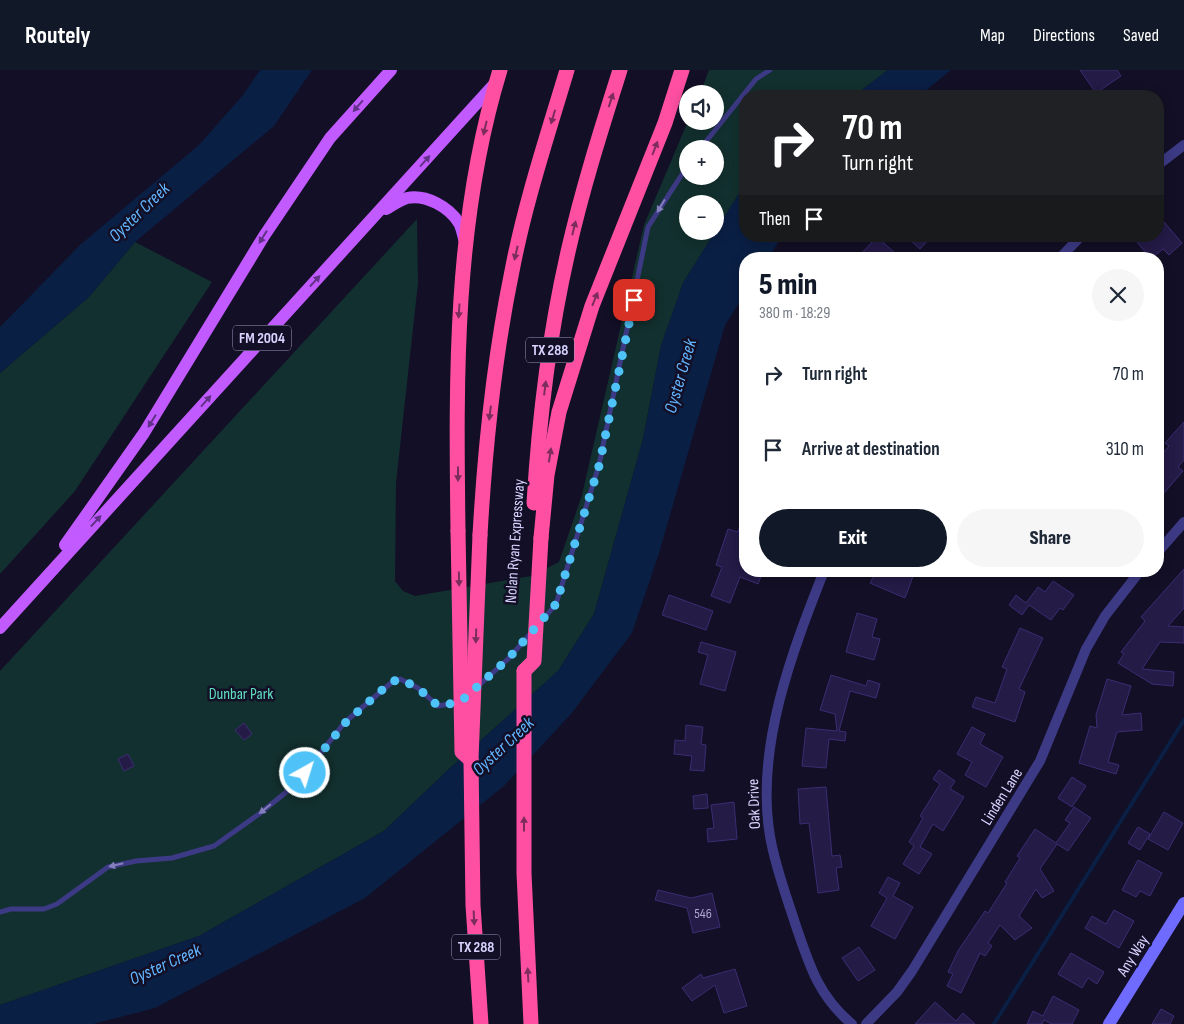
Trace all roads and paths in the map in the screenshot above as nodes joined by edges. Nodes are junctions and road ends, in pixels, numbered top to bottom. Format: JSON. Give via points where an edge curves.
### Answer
{"nodes":[{"id":1,"x":391,"y":70,"type":"edge"},
{"id":2,"x":567,"y":70,"type":"edge"},
{"id":3,"x":620,"y":70,"type":"edge"},
{"id":4,"x":682,"y":70,"type":"edge"},
{"id":5,"x":770,"y":70,"type":"edge"},
{"id":6,"x":501,"y":74,"type":"edge"},
{"id":7,"x":747,"y":90,"type":"edge"},
{"id":8,"x":739,"y":100,"type":"edge"},
{"id":9,"x":707,"y":140,"type":"edge"},
{"id":10,"x":1184,"y":145,"type":"edge"},
{"id":11,"x":1164,"y":160,"type":"edge"},
{"id":12,"x":679,"y":179,"type":"edge"},
{"id":13,"x":377,"y":214,"type":"junction"},
{"id":14,"x":465,"y":242,"type":"junction"},
{"id":15,"x":1075,"y":242,"type":"edge"},
{"id":16,"x":1066,"y":252,"type":"edge"},
{"id":17,"x":1184,"y":522,"type":"edge"},
{"id":18,"x":536,"y":540,"type":"junction"},
{"id":19,"x":1164,"y":545,"type":"edge"},
{"id":20,"x":822,"y":577,"type":"edge"},
{"id":21,"x":1135,"y":577,"type":"edge"},
{"id":22,"x":28,"y":595,"type":"junction"},
{"id":23,"x":0,"y":628,"type":"edge"},
{"id":24,"x":471,"y":760,"type":"junction"},
{"id":25,"x":1184,"y":903,"type":"edge"},
{"id":26,"x":0,"y":912,"type":"edge"},
{"id":27,"x":481,"y":1024,"type":"edge"},
{"id":28,"x":531,"y":1024,"type":"edge"},
{"id":29,"x":852,"y":1024,"type":"edge"},
{"id":30,"x":866,"y":1024,"type":"edge"},
{"id":31,"x":1108,"y":1024,"type":"edge"}],
"edges":[{"from":1,"to":22,"type":"main road","name":"FM 2004","number":"FM 2004","one_way":true,"via":[[330,138],[264,236],[144,434]]},
{"from":2,"to":24,"type":"highway","name":"Nolan Ryan Expressway","number":"TX 288","one_way":true,"bridge":true,"via":[[531,188],[511,272],[495,370],[484,458]]},
{"from":18,"to":3,"type":"highway","name":"Nolan Ryan Expressway","number":"TX 288","one_way":true,"via":[[538,444],[553,326],[591,163]]},
{"from":18,"to":4,"type":"highway","one_way":true,"via":[[559,412],[592,306],[665,123]]},
{"from":5,"to":7,"type":"lane"},
{"from":13,"to":6,"type":"main road","name":"FM 2004","number":"FM 2004","one_way":true},
{"from":6,"to":14,"type":"highway","one_way":true,"via":[[473,180]]},
{"from":8,"to":9,"type":"lane"},
{"from":10,"to":11,"type":"street"},
{"from":12,"to":26,"type":"lane","one_way":true,"via":[[648,227],[599,466],[556,604],[508,659],[460,702],[438,706],[418,688],[400,679],[391,682],[346,722],[295,785],[214,846],[172,858],[108,867],[57,904],[44,909]]},
{"from":13,"to":14,"type":"main road","via":[[413,197],[433,201],[459,223]]},
{"from":22,"to":13,"type":"main road","name":"FM 2004","number":"FM 2004","one_way":true},
{"from":14,"to":24,"type":"highway","one_way":true,"bridge":true,"via":[[458,319],[458,531],[462,752]]},
{"from":15,"to":16,"type":"street"},
{"from":17,"to":19,"type":"street"},
{"from":28,"to":18,"type":"highway","one_way":true,"bridge":true,"via":[[524,873],[524,670],[534,661]]},
{"from":20,"to":29,"type":"street","name":"Oak Drive","via":[[780,697],[767,772],[767,811],[774,857],[818,986],[838,1013]]},
{"from":21,"to":30,"type":"street","name":"Linden Lane","via":[[1105,616],[1086,649],[1040,761],[912,970],[897,992]]},
{"from":22,"to":23,"type":"main road","name":"FM 2004","number":"FM 2004"},
{"from":24,"to":27,"type":"highway","name":"Nolan Ryan Expressway","number":"TX 288","one_way":true,"via":[[472,870]]},
{"from":25,"to":31,"type":"street","name":"Any Way"}]}
